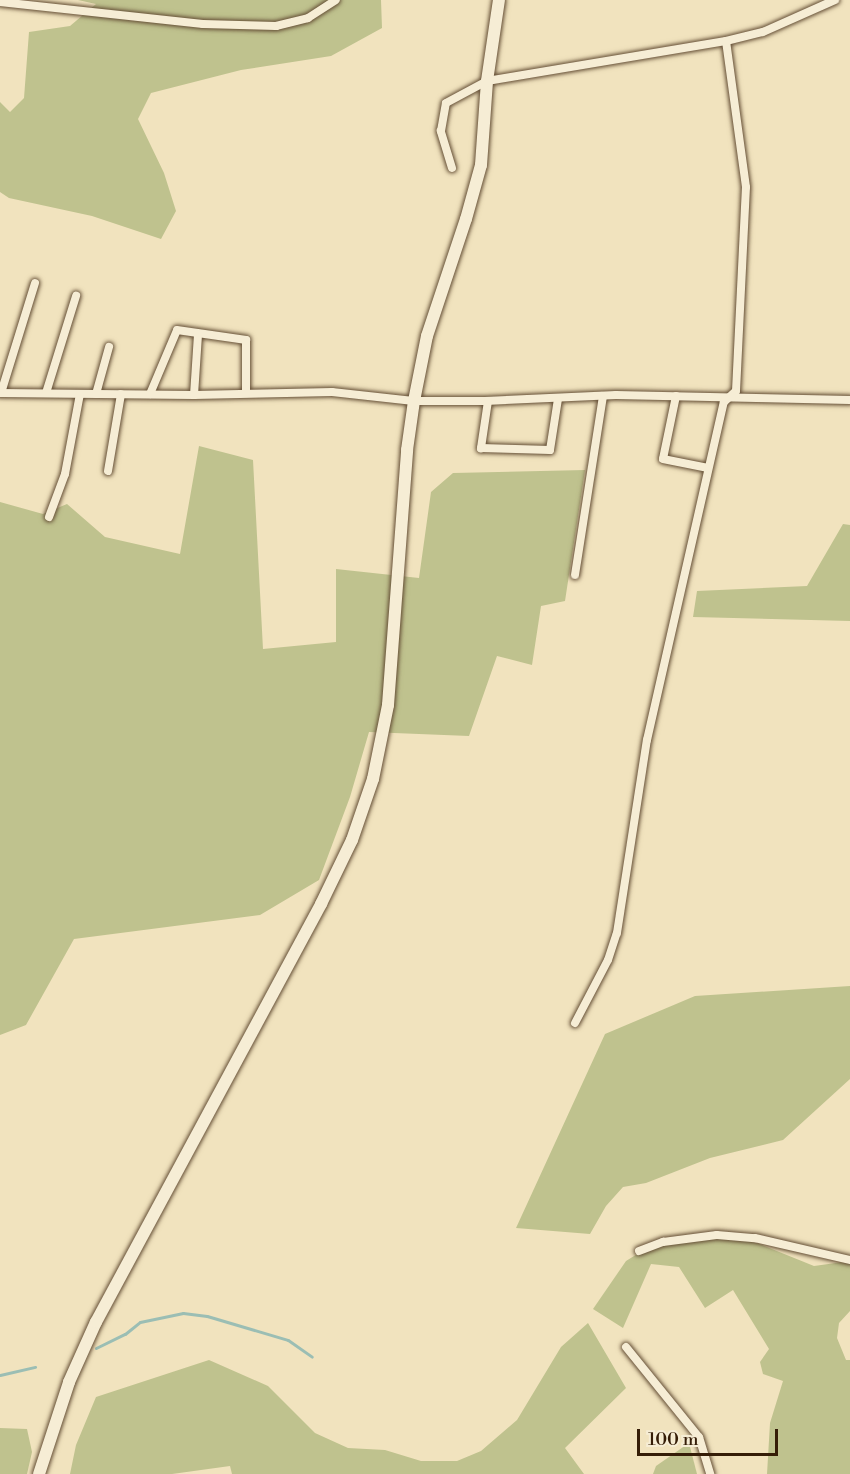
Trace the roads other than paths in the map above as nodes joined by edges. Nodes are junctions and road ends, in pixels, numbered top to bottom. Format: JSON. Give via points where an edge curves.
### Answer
{"nodes":[{"id":1,"x":336,"y":0,"type":"edge"},
{"id":2,"x":499,"y":0,"type":"edge"},
{"id":3,"x":835,"y":0,"type":"edge"},
{"id":4,"x":0,"y":2,"type":"edge"},
{"id":5,"x":726,"y":41,"type":"junction"},
{"id":6,"x":487,"y":81,"type":"junction"},
{"id":7,"x":452,"y":168,"type":"dead end"},
{"id":8,"x":35,"y":283,"type":"dead end"},
{"id":9,"x":76,"y":296,"type":"dead end"},
{"id":10,"x":198,"y":334,"type":"junction"},
{"id":11,"x":109,"y":347,"type":"dead end"},
{"id":12,"x":1,"y":393,"type":"edge"},
{"id":13,"x":46,"y":393,"type":"junction"},
{"id":14,"x":246,"y":393,"type":"junction"},
{"id":15,"x":80,"y":394,"type":"junction"},
{"id":16,"x":96,"y":394,"type":"junction"},
{"id":17,"x":121,"y":394,"type":"junction"},
{"id":18,"x":150,"y":394,"type":"junction"},
{"id":19,"x":194,"y":395,"type":"junction"},
{"id":20,"x":603,"y":396,"type":"junction"},
{"id":21,"x":675,"y":396,"type":"junction"},
{"id":22,"x":731,"y":397,"type":"junction"},
{"id":23,"x":558,"y":399,"type":"junction"},
{"id":24,"x":850,"y":400,"type":"edge"},
{"id":25,"x":414,"y":401,"type":"junction"},
{"id":26,"x":488,"y":401,"type":"junction"},
{"id":27,"x":708,"y":468,"type":"junction"},
{"id":28,"x":108,"y":471,"type":"dead end"},
{"id":29,"x":49,"y":517,"type":"dead end"},
{"id":30,"x":575,"y":575,"type":"dead end"},
{"id":31,"x":575,"y":1023,"type":"dead end"},
{"id":32,"x":639,"y":1251,"type":"dead end"},
{"id":33,"x":850,"y":1260,"type":"edge"},
{"id":34,"x":626,"y":1347,"type":"dead end"},
{"id":35,"x":39,"y":1474,"type":"edge"},
{"id":36,"x":710,"y":1474,"type":"edge"}],
"edges":[{"from":1,"to":4,"type":"street","via":[[308,18],[276,26],[203,24]]},
{"from":2,"to":6,"type":"street"},
{"from":3,"to":5,"type":"street","via":[[764,32]]},
{"from":5,"to":6,"type":"street"},
{"from":5,"to":22,"type":"street","via":[[746,187],[736,391]]},
{"from":6,"to":7,"type":"street","via":[[446,103],[441,130]]},
{"from":6,"to":25,"type":"street","via":[[481,165],[427,336]]},
{"from":8,"to":12,"type":"street"},
{"from":9,"to":13,"type":"street"},
{"from":10,"to":14,"type":"street","via":[[246,340]]},
{"from":10,"to":18,"type":"street","via":[[177,330]]},
{"from":10,"to":19,"type":"street"},
{"from":11,"to":16,"type":"street"},
{"from":12,"to":13,"type":"street"},
{"from":13,"to":15,"type":"street"},
{"from":14,"to":19,"type":"street"},
{"from":14,"to":25,"type":"street","via":[[332,392]]},
{"from":15,"to":16,"type":"street"},
{"from":15,"to":29,"type":"street","via":[[65,474]]},
{"from":16,"to":17,"type":"street"},
{"from":17,"to":18,"type":"street"},
{"from":17,"to":28,"type":"street"},
{"from":18,"to":19,"type":"street"},
{"from":20,"to":21,"type":"street"},
{"from":20,"to":23,"type":"street"},
{"from":20,"to":30,"type":"street"},
{"from":21,"to":22,"type":"street"},
{"from":21,"to":27,"type":"street","via":[[663,459]]},
{"from":22,"to":24,"type":"street"},
{"from":22,"to":27,"type":"street","via":[[724,402]]},
{"from":23,"to":26,"type":"street"},
{"from":23,"to":26,"type":"street","via":[[550,450],[481,448]]},
{"from":25,"to":26,"type":"street"},
{"from":25,"to":35,"type":"street","via":[[388,705],[360,821],[321,904],[96,1322],[69,1382]]},
{"from":27,"to":31,"type":"street","via":[[647,740],[617,933],[608,960]]},
{"from":32,"to":33,"type":"street","via":[[663,1242],[717,1235],[755,1238]]},
{"from":34,"to":36,"type":"street","via":[[699,1437]]}]}
